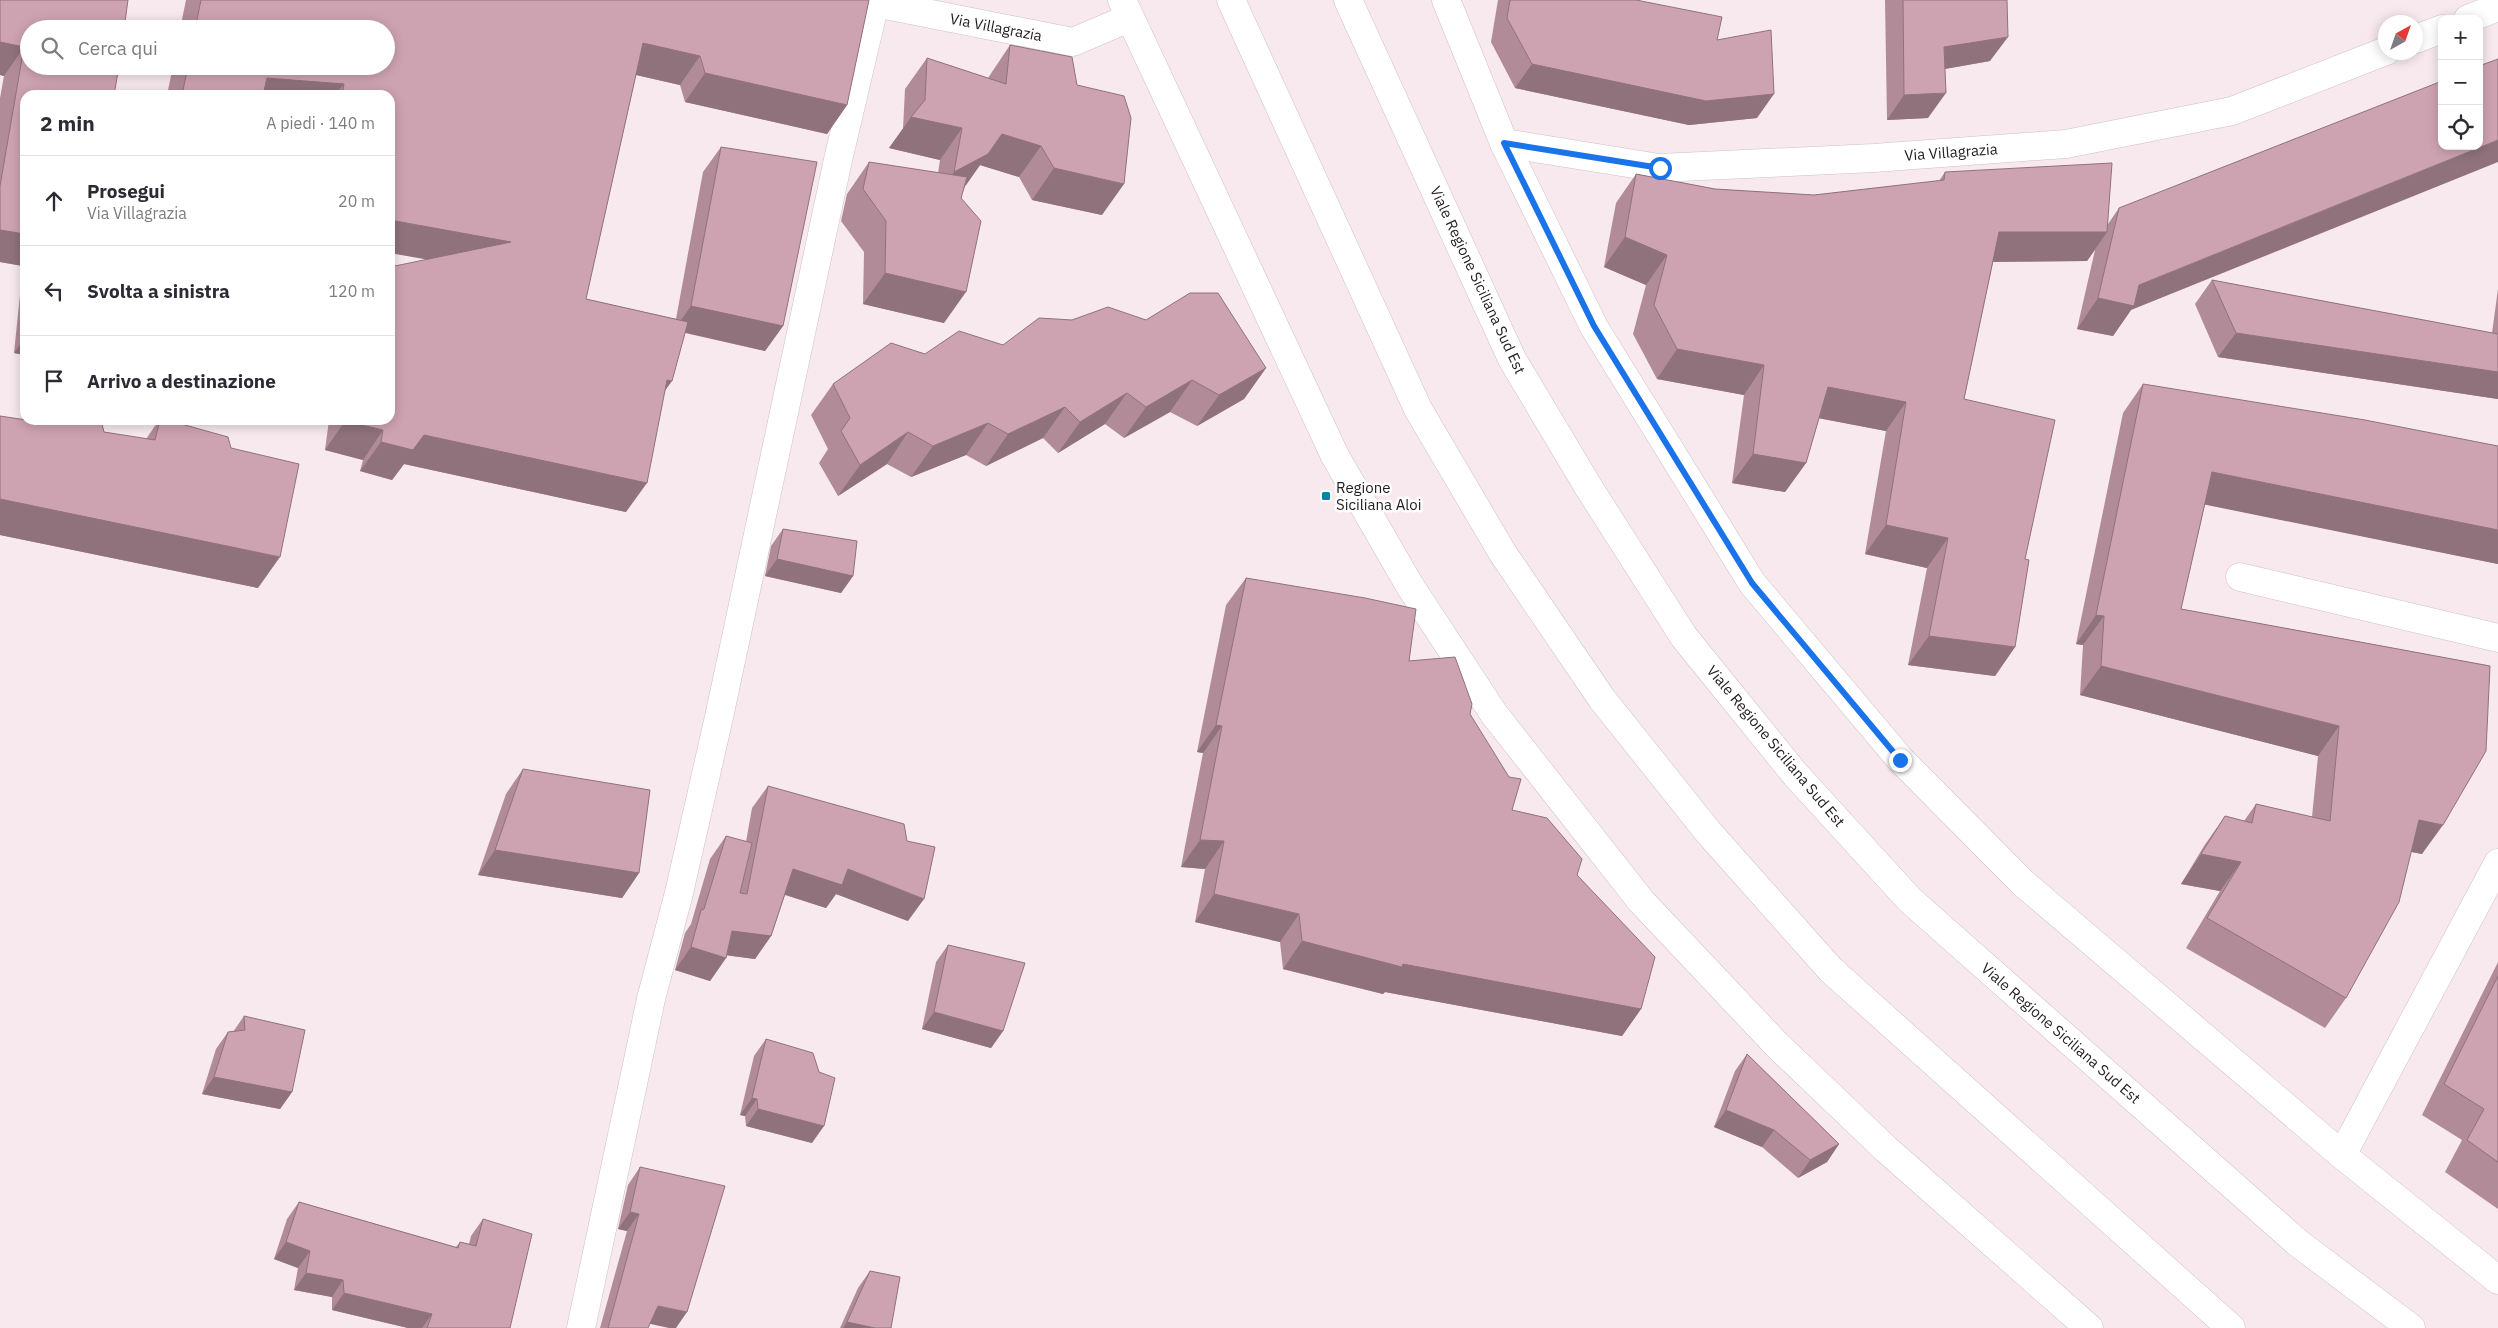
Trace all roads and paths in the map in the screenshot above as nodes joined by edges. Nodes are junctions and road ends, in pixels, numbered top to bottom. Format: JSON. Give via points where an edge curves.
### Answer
{"nodes":[{"id":1,"x":1231,"y":0,"type":"edge"},
{"id":2,"x":1348,"y":0,"type":"edge"},
{"id":3,"x":1446,"y":0,"type":"edge"},
{"id":4,"x":868,"y":1,"type":"edge"},
{"id":5,"x":2498,"y":7,"type":"edge"},
{"id":6,"x":1125,"y":9,"type":"edge"},
{"id":7,"x":2478,"y":15,"type":"edge"},
{"id":8,"x":2438,"y":31,"type":"edge"},
{"id":9,"x":2423,"y":36,"type":"edge"},
{"id":10,"x":2378,"y":54,"type":"edge"},
{"id":11,"x":1504,"y":143,"type":"junction"},
{"id":12,"x":2240,"y":577,"type":"dead end"},
{"id":13,"x":2498,"y":638,"type":"edge"},
{"id":14,"x":2498,"y":863,"type":"edge"},
{"id":15,"x":2342,"y":1155,"type":"junction"},
{"id":16,"x":2498,"y":1280,"type":"edge"},
{"id":17,"x":581,"y":1328,"type":"edge"},
{"id":18,"x":2089,"y":1328,"type":"edge"},
{"id":19,"x":2231,"y":1328,"type":"edge"},
{"id":20,"x":2411,"y":1328,"type":"edge"}],
"edges":[{"from":1,"to":19,"type":"street","via":[[1418,409],[1502,552],[1602,699],[1709,833],[1831,970]]},
{"from":2,"to":20,"type":"street","name":"Viale Regione Siciliana Sud Est","via":[[1512,359],[1684,637],[1795,774],[1910,900],[2298,1243]]},
{"from":3,"to":11,"type":"street"},
{"from":4,"to":6,"type":"street","name":"Via Villagrazia","via":[[1073,42]]},
{"from":4,"to":17,"type":"street","via":[[838,160],[700,801],[647,1018]]},
{"from":5,"to":7,"type":"street"},
{"from":6,"to":18,"type":"street","via":[[1335,456],[1410,586],[1494,714],[1641,900],[1777,1045],[1886,1149]]},
{"from":8,"to":9,"type":"street"},
{"from":10,"to":11,"type":"street","name":"Via Villagrazia","via":[[2232,111],[2066,144],[1874,158],[1660,168]]},
{"from":11,"to":15,"type":"street","via":[[1594,326],[1752,583],[1900,760],[2024,883]]},
{"from":12,"to":13,"type":"street"},
{"from":14,"to":15,"type":"street"},
{"from":15,"to":16,"type":"street"}]}
